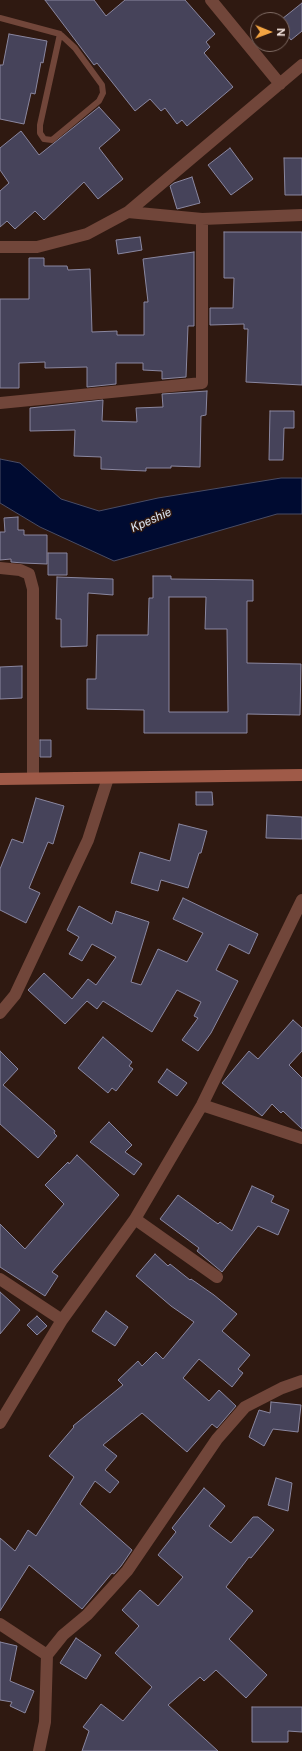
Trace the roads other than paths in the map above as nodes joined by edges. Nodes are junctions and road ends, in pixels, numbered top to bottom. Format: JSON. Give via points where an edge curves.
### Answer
{"nodes":[{"id":1,"x":211,"y":0,"type":"edge"},
{"id":2,"x":0,"y":18,"type":"edge"},
{"id":3,"x":60,"y":34,"type":"junction"},
{"id":4,"x":302,"y":65,"type":"edge"},
{"id":5,"x":280,"y":84,"type":"junction"},
{"id":6,"x":128,"y":212,"type":"junction"},
{"id":7,"x":302,"y":215,"type":"edge"},
{"id":8,"x":202,"y":218,"type":"junction"},
{"id":9,"x":0,"y":247,"type":"edge"},
{"id":10,"x":0,"y":403,"type":"edge"},
{"id":11,"x":0,"y":568,"type":"edge"},
{"id":12,"x":302,"y":775,"type":"edge"},
{"id":13,"x":33,"y":778,"type":"junction"},
{"id":14,"x":108,"y":778,"type":"junction"},
{"id":15,"x":0,"y":779,"type":"edge"},
{"id":16,"x":302,"y":900,"type":"edge"},
{"id":17,"x":0,"y":1013,"type":"edge"},
{"id":18,"x":202,"y":1104,"type":"junction"},
{"id":19,"x":302,"y":1138,"type":"edge"},
{"id":20,"x":135,"y":1219,"type":"junction"},
{"id":21,"x":217,"y":1277,"type":"dead end"},
{"id":22,"x":0,"y":1279,"type":"edge"},
{"id":23,"x":62,"y":1320,"type":"junction"},
{"id":24,"x":302,"y":1381,"type":"edge"},
{"id":25,"x":0,"y":1423,"type":"edge"},
{"id":26,"x":0,"y":1624,"type":"edge"},
{"id":27,"x":47,"y":1655,"type":"junction"},
{"id":28,"x":39,"y":1751,"type":"edge"}],
"edges":[{"from":1,"to":5,"type":"street"},
{"from":2,"to":3,"type":"lane"},
{"from":3,"to":3,"type":"lane","via":[[102,84],[102,93],[99,102],[52,140],[44,139],[40,125]]},
{"from":4,"to":5,"type":"street"},
{"from":5,"to":6,"type":"street"},
{"from":6,"to":8,"type":"street"},
{"from":6,"to":9,"type":"street","via":[[87,234],[37,247]]},
{"from":7,"to":8,"type":"street"},
{"from":8,"to":10,"type":"street","via":[[202,383]]},
{"from":11,"to":13,"type":"street","via":[[20,570],[29,574],[33,589]]},
{"from":12,"to":14,"type":"street"},
{"from":13,"to":14,"type":"street"},
{"from":13,"to":15,"type":"street"},
{"from":14,"to":17,"type":"street","via":[[88,840],[15,994]]},
{"from":16,"to":18,"type":"street"},
{"from":18,"to":19,"type":"street"},
{"from":18,"to":20,"type":"street"},
{"from":20,"to":21,"type":"street"},
{"from":20,"to":23,"type":"street"},
{"from":22,"to":23,"type":"street"},
{"from":23,"to":25,"type":"street"},
{"from":24,"to":27,"type":"street","via":[[245,1407],[217,1439],[127,1570],[88,1615],[63,1635]]},
{"from":26,"to":27,"type":"street"},
{"from":27,"to":28,"type":"street","via":[[44,1722]]}]}
